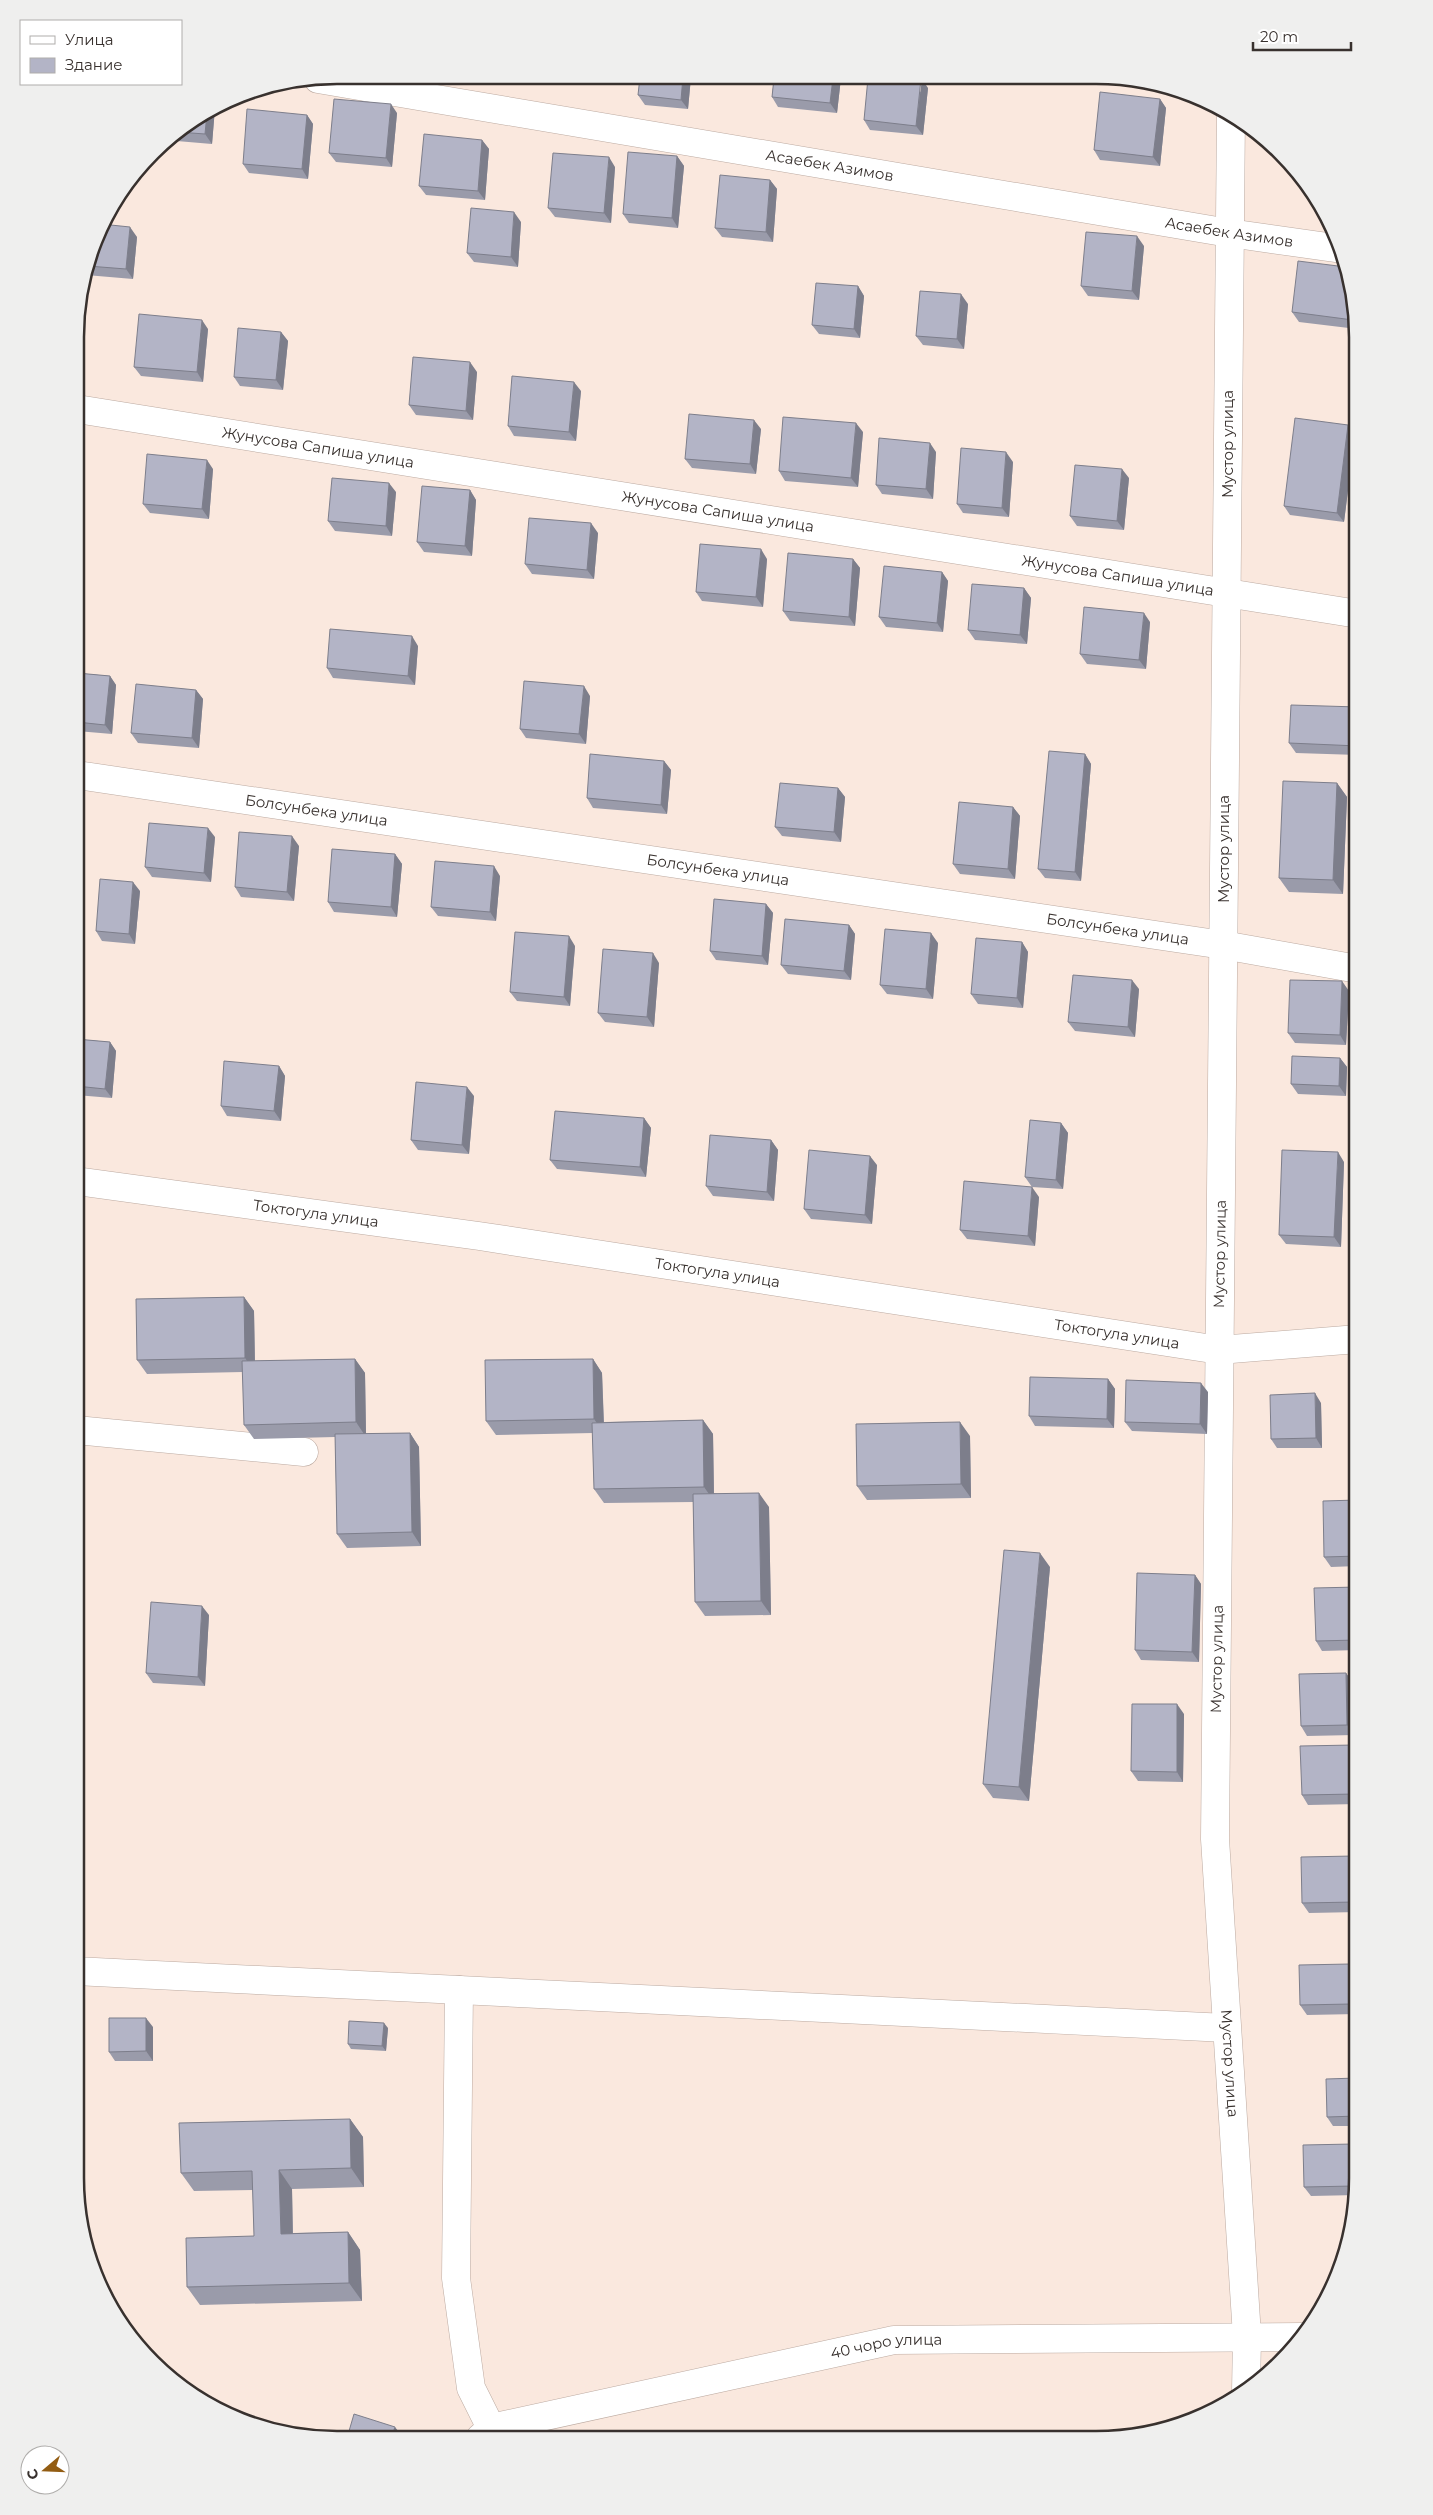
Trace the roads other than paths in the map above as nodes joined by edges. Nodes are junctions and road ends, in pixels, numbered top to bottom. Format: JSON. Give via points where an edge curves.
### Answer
{"nodes":[{"id":1,"x":348,"y":84,"type":"edge"},
{"id":2,"x":1231,"y":122,"type":"edge"},
{"id":3,"x":1229,"y":233,"type":"junction"},
{"id":4,"x":1333,"y":248,"type":"edge"},
{"id":5,"x":84,"y":410,"type":"edge"},
{"id":6,"x":1226,"y":593,"type":"junction"},
{"id":7,"x":1349,"y":613,"type":"edge"},
{"id":8,"x":84,"y":776,"type":"edge"},
{"id":9,"x":1223,"y":945,"type":"junction"},
{"id":10,"x":1349,"y":967,"type":"edge"},
{"id":11,"x":84,"y":1182,"type":"edge"},
{"id":12,"x":1349,"y":1340,"type":"edge"},
{"id":13,"x":1219,"y":1350,"type":"junction"},
{"id":14,"x":84,"y":1431,"type":"edge"},
{"id":15,"x":304,"y":1452,"type":"dead end"},
{"id":16,"x":84,"y":1971,"type":"edge"},
{"id":17,"x":459,"y":1990,"type":"junction"},
{"id":18,"x":1226,"y":2028,"type":"junction"},
{"id":19,"x":1247,"y":2336,"type":"junction"},
{"id":20,"x":1293,"y":2337,"type":"edge"},
{"id":21,"x":1246,"y":2382,"type":"edge"},
{"id":22,"x":484,"y":2431,"type":"edge"},
{"id":23,"x":494,"y":2431,"type":"edge"}],
"edges":[{"from":1,"to":3,"type":"street","name":"Асаебек Азимов"},
{"from":2,"to":3,"type":"street","name":"Мустор улица"},
{"from":3,"to":4,"type":"street","name":"Асаебек Азимов"},
{"from":3,"to":6,"type":"street","name":"Мустор улица"},
{"from":5,"to":6,"type":"street","name":"Жунусова Сапиша улица"},
{"from":6,"to":7,"type":"street","name":"Жунусова Сапиша улица"},
{"from":6,"to":9,"type":"street","name":"Мустор улица"},
{"from":8,"to":9,"type":"street","name":"Болсунбека улица"},
{"from":9,"to":10,"type":"street","name":"Болсунбека улица"},
{"from":9,"to":13,"type":"street","name":"Мустор улица"},
{"from":11,"to":13,"type":"street","name":"Токтогула улица","via":[[479,1236]]},
{"from":12,"to":13,"type":"street","name":"Токтогула улица"},
{"from":13,"to":18,"type":"street","name":"Мустор улица","via":[[1215,1839]]},
{"from":14,"to":15,"type":"street"},
{"from":16,"to":17,"type":"street"},
{"from":17,"to":18,"type":"street"},
{"from":17,"to":22,"type":"street","via":[[456,2278],[472,2388]]},
{"from":18,"to":19,"type":"street","name":"Мустор улица"},
{"from":19,"to":20,"type":"street","name":"40 чоро улица"},
{"from":19,"to":21,"type":"street","name":"Мустор улица"},
{"from":19,"to":23,"type":"street","name":"40 чоро улица","via":[[894,2340]]}]}
